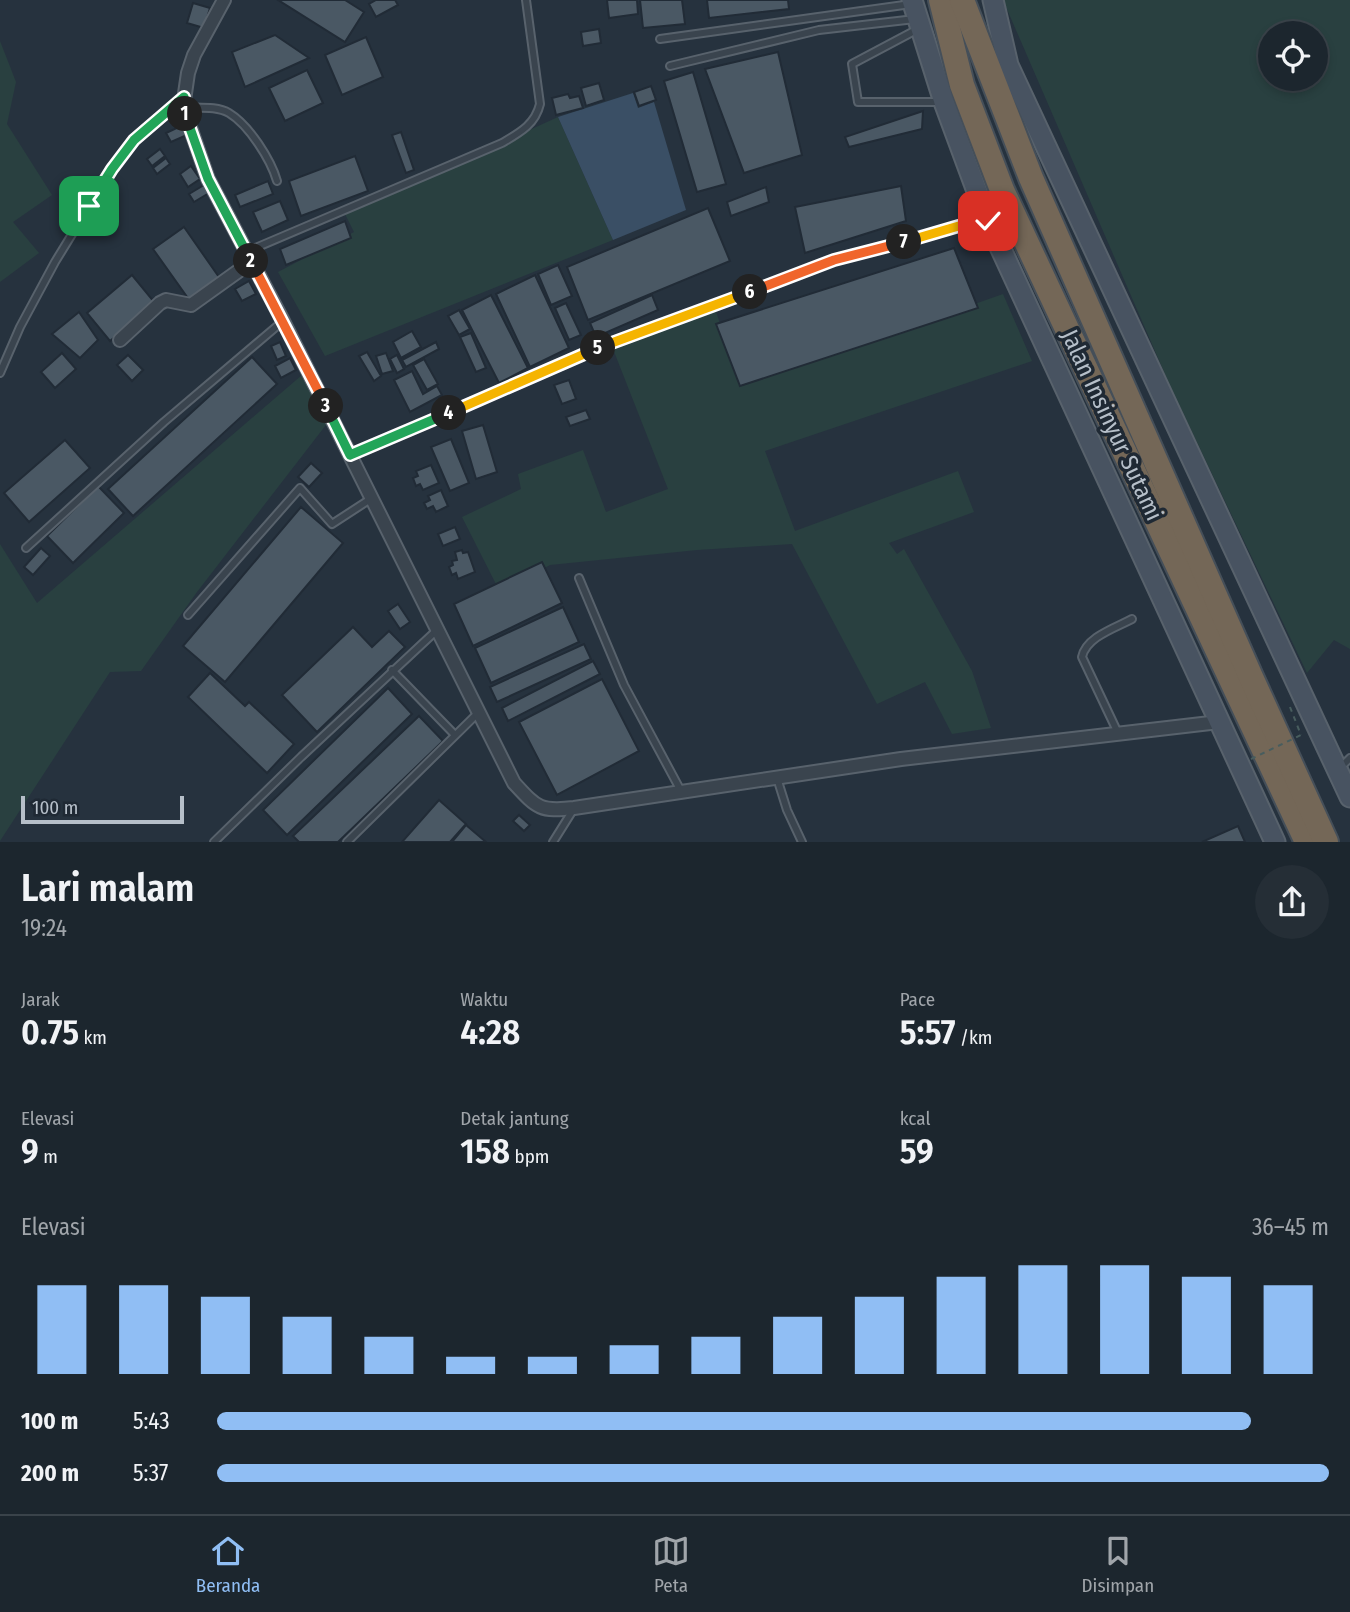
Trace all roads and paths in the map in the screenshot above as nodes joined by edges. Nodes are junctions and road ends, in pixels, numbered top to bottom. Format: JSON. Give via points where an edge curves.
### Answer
{"nodes":[{"id":1,"x":223,"y":0,"type":"edge"},
{"id":2,"x":526,"y":0,"type":"edge"},
{"id":3,"x":941,"y":0,"type":"edge"},
{"id":4,"x":962,"y":0,"type":"edge"},
{"id":5,"x":993,"y":0,"type":"edge"},
{"id":6,"x":916,"y":13,"type":"edge"},
{"id":7,"x":660,"y":39,"type":"dead end"},
{"id":8,"x":670,"y":66,"type":"dead end"},
{"id":9,"x":183,"y":102,"type":"junction"},
{"id":10,"x":944,"y":102,"type":"junction"},
{"id":11,"x":277,"y":181,"type":"dead end"},
{"id":12,"x":986,"y":218,"type":"junction"},
{"id":13,"x":249,"y":257,"type":"junction"},
{"id":14,"x":283,"y":321,"type":"junction"},
{"id":15,"x":120,"y":340,"type":"dead end"},
{"id":16,"x":0,"y":373,"type":"edge"},
{"id":17,"x":350,"y":455,"type":"junction"},
{"id":18,"x":372,"y":498,"type":"junction"},
{"id":19,"x":26,"y":548,"type":"dead end"},
{"id":20,"x":579,"y":578,"type":"dead end"},
{"id":21,"x":188,"y":615,"type":"dead end"},
{"id":22,"x":1132,"y":619,"type":"dead end"},
{"id":23,"x":437,"y":629,"type":"junction"},
{"id":24,"x":392,"y":670,"type":"junction"},
{"id":25,"x":1290,"y":709,"type":"dead end"},
{"id":26,"x":479,"y":712,"type":"junction"},
{"id":27,"x":1219,"y":722,"type":"junction"},
{"id":28,"x":1118,"y":733,"type":"junction"},
{"id":29,"x":455,"y":735,"type":"junction"},
{"id":30,"x":1251,"y":759,"type":"dead end"},
{"id":31,"x":1344,"y":764,"type":"edge"},
{"id":32,"x":777,"y":778,"type":"junction"},
{"id":33,"x":682,"y":792,"type":"junction"},
{"id":34,"x":1350,"y":797,"type":"edge"},
{"id":35,"x":574,"y":808,"type":"junction"},
{"id":36,"x":214,"y":842,"type":"edge"},
{"id":37,"x":347,"y":842,"type":"edge"},
{"id":38,"x":553,"y":842,"type":"edge"},
{"id":39,"x":802,"y":842,"type":"edge"},
{"id":40,"x":1275,"y":842,"type":"edge"},
{"id":41,"x":1307,"y":842,"type":"edge"},
{"id":42,"x":1326,"y":842,"type":"edge"}],
"edges":[{"from":1,"to":9,"type":"street","via":[[194,55]]},
{"from":2,"to":13,"type":"lane","via":[[540,104],[526,129]]},
{"from":3,"to":41,"type":"highway","name":"Jalan Insinyur Sutami","via":[[962,85],[1002,190]]},
{"from":4,"to":42,"type":"highway","name":"Jalan Insinyur Sutami","via":[[1031,178]]},
{"from":5,"to":31,"type":"street","via":[[1009,65]]},
{"from":6,"to":7,"type":"lane"},
{"from":6,"to":8,"type":"lane","via":[[818,30]]},
{"from":6,"to":10,"type":"street"},
{"from":6,"to":10,"type":"lane","via":[[852,64],[858,102]]},
{"from":9,"to":11,"type":"lane","via":[[229,113],[264,150]]},
{"from":9,"to":13,"type":"street","via":[[208,179]]},
{"from":9,"to":16,"type":"lane","via":[[134,140],[112,169],[55,262]]},
{"from":10,"to":12,"type":"street"},
{"from":12,"to":17,"type":"lane","via":[[834,260],[627,336]]},
{"from":12,"to":27,"type":"street"},
{"from":13,"to":14,"type":"street"},
{"from":13,"to":15,"type":"street","via":[[191,305],[160,303]]},
{"from":14,"to":17,"type":"street"},
{"from":14,"to":19,"type":"lane"},
{"from":17,"to":18,"type":"street"},
{"from":18,"to":21,"type":"lane","via":[[332,524],[300,488]]},
{"from":18,"to":23,"type":"street"},
{"from":20,"to":33,"type":"lane","via":[[624,685]]},
{"from":22,"to":28,"type":"lane","via":[[1090,642],[1082,657]]},
{"from":23,"to":24,"type":"lane"},
{"from":23,"to":26,"type":"street"},
{"from":24,"to":29,"type":"lane"},
{"from":24,"to":36,"type":"lane"},
{"from":25,"to":30,"type":"path","bridge":true,"via":[[1301,735]]},
{"from":26,"to":29,"type":"lane"},
{"from":26,"to":35,"type":"street","via":[[514,783],[527,797],[551,811]]},
{"from":27,"to":28,"type":"street"},
{"from":27,"to":40,"type":"street"},
{"from":28,"to":32,"type":"street"},
{"from":29,"to":37,"type":"lane"},
{"from":31,"to":34,"type":"street"},
{"from":32,"to":33,"type":"street"},
{"from":32,"to":39,"type":"lane"},
{"from":33,"to":35,"type":"street"},
{"from":35,"to":38,"type":"lane"}]}
